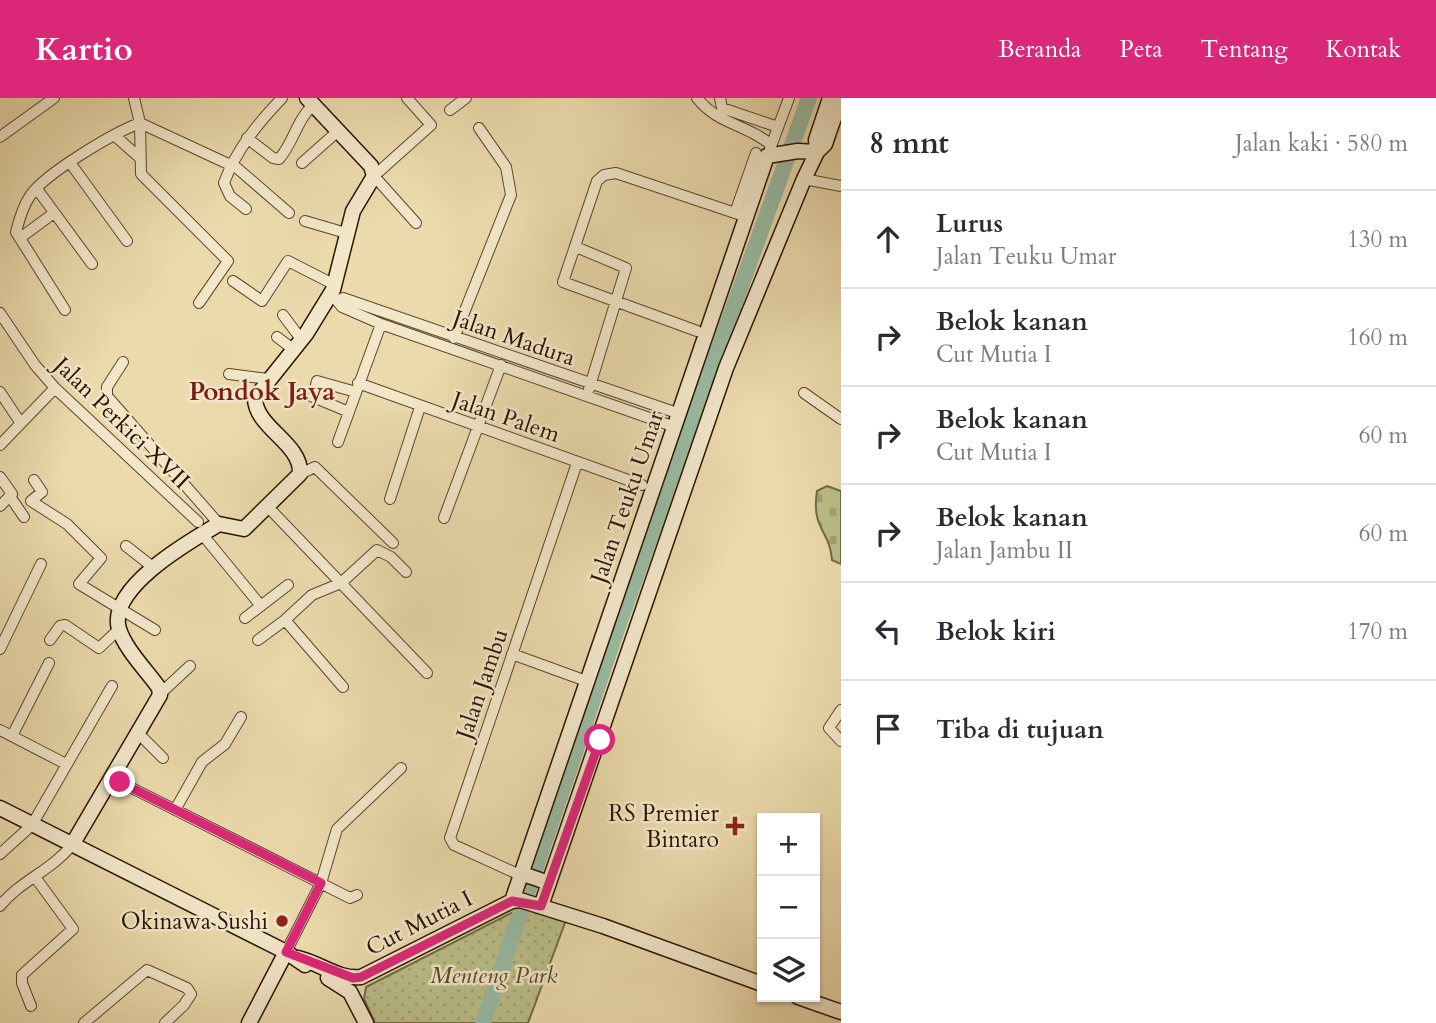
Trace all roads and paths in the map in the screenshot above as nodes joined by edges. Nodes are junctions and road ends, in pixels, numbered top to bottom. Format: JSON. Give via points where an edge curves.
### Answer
{"nodes":[{"id":1,"x":54,"y":98,"type":"edge"},
{"id":2,"x":134,"y":98,"type":"edge"},
{"id":3,"x":282,"y":98,"type":"edge"},
{"id":4,"x":408,"y":98,"type":"edge"},
{"id":5,"x":466,"y":98,"type":"edge"},
{"id":6,"x":697,"y":98,"type":"edge"},
{"id":7,"x":720,"y":98,"type":"edge"},
{"id":8,"x":789,"y":98,"type":"edge"},
{"id":9,"x":830,"y":98,"type":"edge"},
{"id":10,"x":841,"y":98,"type":"edge"},
{"id":11,"x":310,"y":101,"type":"edge"},
{"id":12,"x":450,"y":110,"type":"dead end"},
{"id":13,"x":140,"y":123,"type":"junction"},
{"id":14,"x":778,"y":127,"type":"junction"},
{"id":15,"x":479,"y":128,"type":"dead end"},
{"id":16,"x":338,"y":131,"type":"junction"},
{"id":17,"x":114,"y":135,"type":"junction"},
{"id":18,"x":0,"y":136,"type":"edge"},
{"id":19,"x":247,"y":138,"type":"junction"},
{"id":20,"x":768,"y":152,"type":"junction"},
{"id":21,"x":817,"y":152,"type":"junction"},
{"id":22,"x":140,"y":158,"type":"junction"},
{"id":23,"x":302,"y":163,"type":"dead end"},
{"id":24,"x":71,"y":164,"type":"junction"},
{"id":25,"x":231,"y":164,"type":"junction"},
{"id":26,"x":374,"y":176,"type":"junction"},
{"id":27,"x":804,"y":179,"type":"junction"},
{"id":28,"x":841,"y":186,"type":"edge"},
{"id":29,"x":37,"y":189,"type":"junction"},
{"id":30,"x":246,"y":209,"type":"dead end"},
{"id":31,"x":54,"y":213,"type":"junction"},
{"id":32,"x":289,"y":213,"type":"dead end"},
{"id":33,"x":741,"y":215,"type":"junction"},
{"id":34,"x":305,"y":221,"type":"dead end"},
{"id":35,"x":416,"y":223,"type":"dead end"},
{"id":36,"x":346,"y":233,"type":"junction"},
{"id":37,"x":20,"y":239,"type":"junction"},
{"id":38,"x":127,"y":241,"type":"dead end"},
{"id":39,"x":576,"y":247,"type":"junction"},
{"id":40,"x":92,"y":264,"type":"dead end"},
{"id":41,"x":233,"y":281,"type":"dead end"},
{"id":42,"x":335,"y":285,"type":"junction"},
{"id":43,"x":614,"y":301,"type":"junction"},
{"id":44,"x":199,"y":303,"type":"dead end"},
{"id":45,"x":65,"y":310,"type":"dead end"},
{"id":46,"x":0,"y":313,"type":"edge"},
{"id":47,"x":283,"y":315,"type":"dead end"},
{"id":48,"x":381,"y":324,"type":"junction"},
{"id":49,"x":697,"y":331,"type":"dead end"},
{"id":50,"x":277,"y":337,"type":"dead end"},
{"id":51,"x":454,"y":338,"type":"junction"},
{"id":52,"x":297,"y":344,"type":"junction"},
{"id":53,"x":123,"y":362,"type":"dead end"},
{"id":54,"x":501,"y":366,"type":"junction"},
{"id":55,"x":229,"y":374,"type":"dead end"},
{"id":56,"x":268,"y":379,"type":"junction"},
{"id":57,"x":591,"y":384,"type":"junction"},
{"id":58,"x":55,"y":388,"type":"junction"},
{"id":59,"x":357,"y":388,"type":"junction"},
{"id":60,"x":0,"y":392,"type":"edge"},
{"id":61,"x":804,"y":393,"type":"dead end"},
{"id":62,"x":587,"y":396,"type":"junction"},
{"id":63,"x":420,"y":407,"type":"junction"},
{"id":64,"x":349,"y":412,"type":"junction"},
{"id":65,"x":671,"y":418,"type":"junction"},
{"id":66,"x":841,"y":419,"type":"edge"},
{"id":67,"x":20,"y":422,"type":"junction"},
{"id":68,"x":478,"y":427,"type":"junction"},
{"id":69,"x":338,"y":442,"type":"dead end"},
{"id":70,"x":0,"y":445,"type":"edge"},
{"id":71,"x":577,"y":463,"type":"junction"},
{"id":72,"x":300,"y":474,"type":"junction"},
{"id":73,"x":0,"y":477,"type":"edge"},
{"id":74,"x":34,"y":480,"type":"dead end"},
{"id":75,"x":642,"y":485,"type":"dead end"},
{"id":76,"x":12,"y":496,"type":"junction"},
{"id":77,"x":390,"y":499,"type":"dead end"},
{"id":78,"x":0,"y":506,"type":"edge"},
{"id":79,"x":269,"y":508,"type":"junction"},
{"id":80,"x":24,"y":517,"type":"dead end"},
{"id":81,"x":444,"y":518,"type":"dead end"},
{"id":82,"x":219,"y":524,"type":"junction"},
{"id":83,"x":200,"y":528,"type":"junction"},
{"id":84,"x":393,"y":543,"type":"dead end"},
{"id":85,"x":126,"y":546,"type":"dead end"},
{"id":86,"x":41,"y":564,"type":"dead end"},
{"id":87,"x":154,"y":568,"type":"junction"},
{"id":88,"x":406,"y":572,"type":"dead end"},
{"id":89,"x":341,"y":583,"type":"junction"},
{"id":90,"x":288,"y":584,"type":"dead end"},
{"id":91,"x":261,"y":606,"type":"junction"},
{"id":92,"x":121,"y":608,"type":"junction"},
{"id":93,"x":245,"y":618,"type":"dead end"},
{"id":94,"x":285,"y":620,"type":"junction"},
{"id":95,"x":119,"y":629,"type":"junction"},
{"id":96,"x":155,"y":630,"type":"dead end"},
{"id":97,"x":50,"y":639,"type":"dead end"},
{"id":98,"x":258,"y":640,"type":"dead end"},
{"id":99,"x":0,"y":649,"type":"edge"},
{"id":100,"x":512,"y":654,"type":"junction"},
{"id":101,"x":49,"y":663,"type":"dead end"},
{"id":102,"x":190,"y":666,"type":"dead end"},
{"id":103,"x":427,"y":673,"type":"dead end"},
{"id":104,"x":589,"y":682,"type":"junction"},
{"id":105,"x":112,"y":686,"type":"dead end"},
{"id":106,"x":344,"y":687,"type":"dead end"},
{"id":107,"x":161,"y":693,"type":"junction"},
{"id":108,"x":841,"y":710,"type":"edge"},
{"id":109,"x":241,"y":717,"type":"dead end"},
{"id":110,"x":0,"y":730,"type":"edge"},
{"id":111,"x":137,"y":732,"type":"junction"},
{"id":112,"x":12,"y":736,"type":"junction"},
{"id":113,"x":841,"y":741,"type":"edge"},
{"id":114,"x":163,"y":758,"type":"dead end"},
{"id":115,"x":66,"y":764,"type":"junction"},
{"id":116,"x":401,"y":768,"type":"dead end"},
{"id":117,"x":120,"y":782,"type":"dead end"},
{"id":118,"x":0,"y":808,"type":"edge"},
{"id":119,"x":175,"y":810,"type":"junction"},
{"id":120,"x":32,"y":825,"type":"junction"},
{"id":121,"x":72,"y":845,"type":"junction"},
{"id":122,"x":0,"y":854,"type":"edge"},
{"id":123,"x":35,"y":877,"type":"junction"},
{"id":124,"x":533,"y":878,"type":"junction"},
{"id":125,"x":321,"y":883,"type":"junction"},
{"id":126,"x":357,"y":895,"type":"dead end"},
{"id":127,"x":527,"y":903,"type":"junction"},
{"id":128,"x":0,"y":905,"type":"edge"},
{"id":129,"x":292,"y":955,"type":"junction"},
{"id":130,"x":361,"y":977,"type":"junction"},
{"id":131,"x":757,"y":982,"type":"edge"},
{"id":132,"x":356,"y":1002,"type":"junction"},
{"id":133,"x":812,"y":1002,"type":"edge"},
{"id":134,"x":31,"y":1006,"type":"dead end"},
{"id":135,"x":841,"y":1012,"type":"edge"},
{"id":136,"x":84,"y":1023,"type":"edge"},
{"id":137,"x":164,"y":1023,"type":"edge"},
{"id":138,"x":249,"y":1023,"type":"edge"},
{"id":139,"x":366,"y":1023,"type":"edge"}],
"edges":[{"from":1,"to":18,"type":"street"},
{"from":2,"to":13,"type":"street"},
{"from":3,"to":19,"type":"street"},
{"from":4,"to":26,"type":"street","via":[[431,125]]},
{"from":5,"to":12,"type":"street"},
{"from":6,"to":20,"type":"street","via":[[713,116],[752,131]]},
{"from":7,"to":14,"type":"street","via":[[722,108]]},
{"from":8,"to":14,"type":"street"},
{"from":9,"to":21,"type":"main road","name":"Jalan Teuku Umar","via":[[816,140]]},
{"from":10,"to":21,"type":"main road","name":"Jalan Teuku Umar","via":[[825,144]]},
{"from":11,"to":16,"type":"main road"},
{"from":11,"to":19,"type":"street","via":[[279,159]]},
{"from":13,"to":17,"type":"street"},
{"from":13,"to":22,"type":"street"},
{"from":13,"to":25,"type":"street"},
{"from":14,"to":20,"type":"street"},
{"from":15,"to":51,"type":"street","via":[[506,167],[511,195]]},
{"from":16,"to":23,"type":"street"},
{"from":16,"to":26,"type":"main road","via":[[371,166]]},
{"from":17,"to":22,"type":"street"},
{"from":17,"to":24,"type":"street"},
{"from":19,"to":25,"type":"street"},
{"from":20,"to":21,"type":"main road"},
{"from":20,"to":33,"type":"main road","name":"Jalan Teuku Umar"},
{"from":21,"to":27,"type":"main road","name":"Jalan Teuku Umar"},
{"from":22,"to":44,"type":"street","via":[[141,174],[228,261]]},
{"from":24,"to":29,"type":"street"},
{"from":24,"to":38,"type":"street"},
{"from":25,"to":30,"type":"street","via":[[225,186]]},
{"from":25,"to":32,"type":"street"},
{"from":26,"to":35,"type":"street"},
{"from":26,"to":36,"type":"main road"},
{"from":27,"to":28,"type":"street"},
{"from":27,"to":124,"type":"main road","name":"Jalan Teuku Umar","via":[[726,368]]},
{"from":29,"to":31,"type":"street"},
{"from":29,"to":37,"type":"street","via":[[29,197],[17,229]]},
{"from":31,"to":37,"type":"street"},
{"from":31,"to":40,"type":"street"},
{"from":33,"to":39,"type":"street","via":[[610,173],[597,181]]},
{"from":33,"to":65,"type":"main road","name":"Jalan Teuku Umar"},
{"from":34,"to":36,"type":"street"},
{"from":36,"to":42,"type":"main road"},
{"from":37,"to":45,"type":"street"},
{"from":39,"to":43,"type":"street","via":[[625,267]]},
{"from":39,"to":43,"type":"street","via":[[563,282]]},
{"from":41,"to":42,"type":"street","via":[[261,301],[288,261]]},
{"from":42,"to":52,"type":"main road"},
{"from":43,"to":49,"type":"street"},
{"from":43,"to":57,"type":"street"},
{"from":46,"to":58,"type":"street","name":"Jalan Perkici XVII"},
{"from":47,"to":52,"type":"street"},
{"from":48,"to":51,"type":"street","name":"Jalan Madura","via":[[337,301],[344,298]]},
{"from":48,"to":54,"type":"street"},
{"from":48,"to":59,"type":"street"},
{"from":50,"to":52,"type":"street"},
{"from":51,"to":57,"type":"street","name":"Jalan Madura"},
{"from":52,"to":56,"type":"main road"},
{"from":53,"to":82,"type":"street","via":[[107,387],[107,396]]},
{"from":54,"to":62,"type":"street"},
{"from":54,"to":68,"type":"street"},
{"from":55,"to":56,"type":"street"},
{"from":56,"to":72,"type":"main road","via":[[254,402],[298,459]]},
{"from":57,"to":62,"type":"street"},
{"from":57,"to":65,"type":"street","name":"Jalan Madura"},
{"from":58,"to":67,"type":"street"},
{"from":58,"to":83,"type":"street","name":"Jalan Perkici XVII"},
{"from":59,"to":63,"type":"street","name":"Jalan Palem"},
{"from":59,"to":64,"type":"street"},
{"from":59,"to":64,"type":"street","name":"Jalan Palem","via":[[317,381],[314,398]]},
{"from":60,"to":67,"type":"street"},
{"from":61,"to":66,"type":"street"},
{"from":62,"to":65,"type":"street"},
{"from":63,"to":68,"type":"street","name":"Jalan Palem"},
{"from":63,"to":77,"type":"street"},
{"from":64,"to":69,"type":"street"},
{"from":65,"to":104,"type":"main road","name":"Jalan Teuku Umar"},
{"from":67,"to":70,"type":"street"},
{"from":68,"to":71,"type":"street","name":"Jalan Palem"},
{"from":68,"to":81,"type":"street"},
{"from":71,"to":75,"type":"street","name":"Jalan Palem"},
{"from":71,"to":100,"type":"street","name":"Jalan Jambu"},
{"from":72,"to":79,"type":"main road"},
{"from":72,"to":84,"type":"street","via":[[314,467]]},
{"from":73,"to":76,"type":"street"},
{"from":74,"to":92,"type":"street","via":[[42,492],[31,501],[67,524],[101,558],[79,584]]},
{"from":76,"to":78,"type":"street"},
{"from":76,"to":80,"type":"street"},
{"from":79,"to":82,"type":"main road","via":[[244,529]]},
{"from":79,"to":89,"type":"street"},
{"from":82,"to":83,"type":"main road"},
{"from":83,"to":87,"type":"main road"},
{"from":83,"to":91,"type":"street","name":"Jalan Perkici XVII"},
{"from":85,"to":87,"type":"street"},
{"from":86,"to":99,"type":"street"},
{"from":87,"to":92,"type":"main road","via":[[126,596]]},
{"from":88,"to":89,"type":"street","via":[[377,550]]},
{"from":89,"to":94,"type":"street","via":[[312,595]]},
{"from":89,"to":103,"type":"street"},
{"from":90,"to":91,"type":"street"},
{"from":91,"to":93,"type":"street"},
{"from":92,"to":95,"type":"main road"},
{"from":92,"to":96,"type":"street"},
{"from":94,"to":98,"type":"street"},
{"from":94,"to":106,"type":"street"},
{"from":95,"to":97,"type":"street","via":[[99,648],[65,625]]},
{"from":95,"to":107,"type":"main road"},
{"from":100,"to":104,"type":"street"},
{"from":100,"to":124,"type":"street","name":"Jalan Jambu","via":[[450,840]]},
{"from":101,"to":112,"type":"street"},
{"from":102,"to":107,"type":"street"},
{"from":104,"to":124,"type":"main road","name":"Jalan Teuku Umar"},
{"from":105,"to":115,"type":"street"},
{"from":107,"to":111,"type":"main road"},
{"from":108,"to":113,"type":"street","via":[[830,722],[831,732]]},
{"from":109,"to":119,"type":"street","via":[[225,744],[202,762]]},
{"from":110,"to":112,"type":"street"},
{"from":111,"to":114,"type":"street"},
{"from":111,"to":121,"type":"main road"},
{"from":112,"to":115,"type":"street"},
{"from":115,"to":120,"type":"street"},
{"from":116,"to":125,"type":"street","via":[[337,829]]},
{"from":117,"to":119,"type":"street"},
{"from":118,"to":120,"type":"main road"},
{"from":119,"to":125,"type":"street"},
{"from":120,"to":121,"type":"main road"},
{"from":120,"to":122,"type":"street"},
{"from":121,"to":123,"type":"street"},
{"from":121,"to":129,"type":"main road"},
{"from":123,"to":128,"type":"street"},
{"from":123,"to":134,"type":"street","via":[[73,929],[22,975]]},
{"from":124,"to":127,"type":"main road","name":"Jalan Teuku Umar"},
{"from":124,"to":127,"type":"main road","name":"Jalan Teuku Umar"},
{"from":125,"to":126,"type":"street","via":[[350,898]]},
{"from":125,"to":129,"type":"street"},
{"from":127,"to":130,"type":"main road","name":"Cut Mutia I"},
{"from":127,"to":131,"type":"main road"},
{"from":129,"to":130,"type":"main road","name":"Cut Mutia I","via":[[346,977]]},
{"from":129,"to":132,"type":"main road","via":[[348,989]]},
{"from":129,"to":138,"type":"main road"},
{"from":130,"to":132,"type":"main road"},
{"from":132,"to":139,"type":"main road"},
{"from":133,"to":135,"type":"main road"},
{"from":136,"to":137,"type":"street","via":[[147,970],[191,994]]}]}
